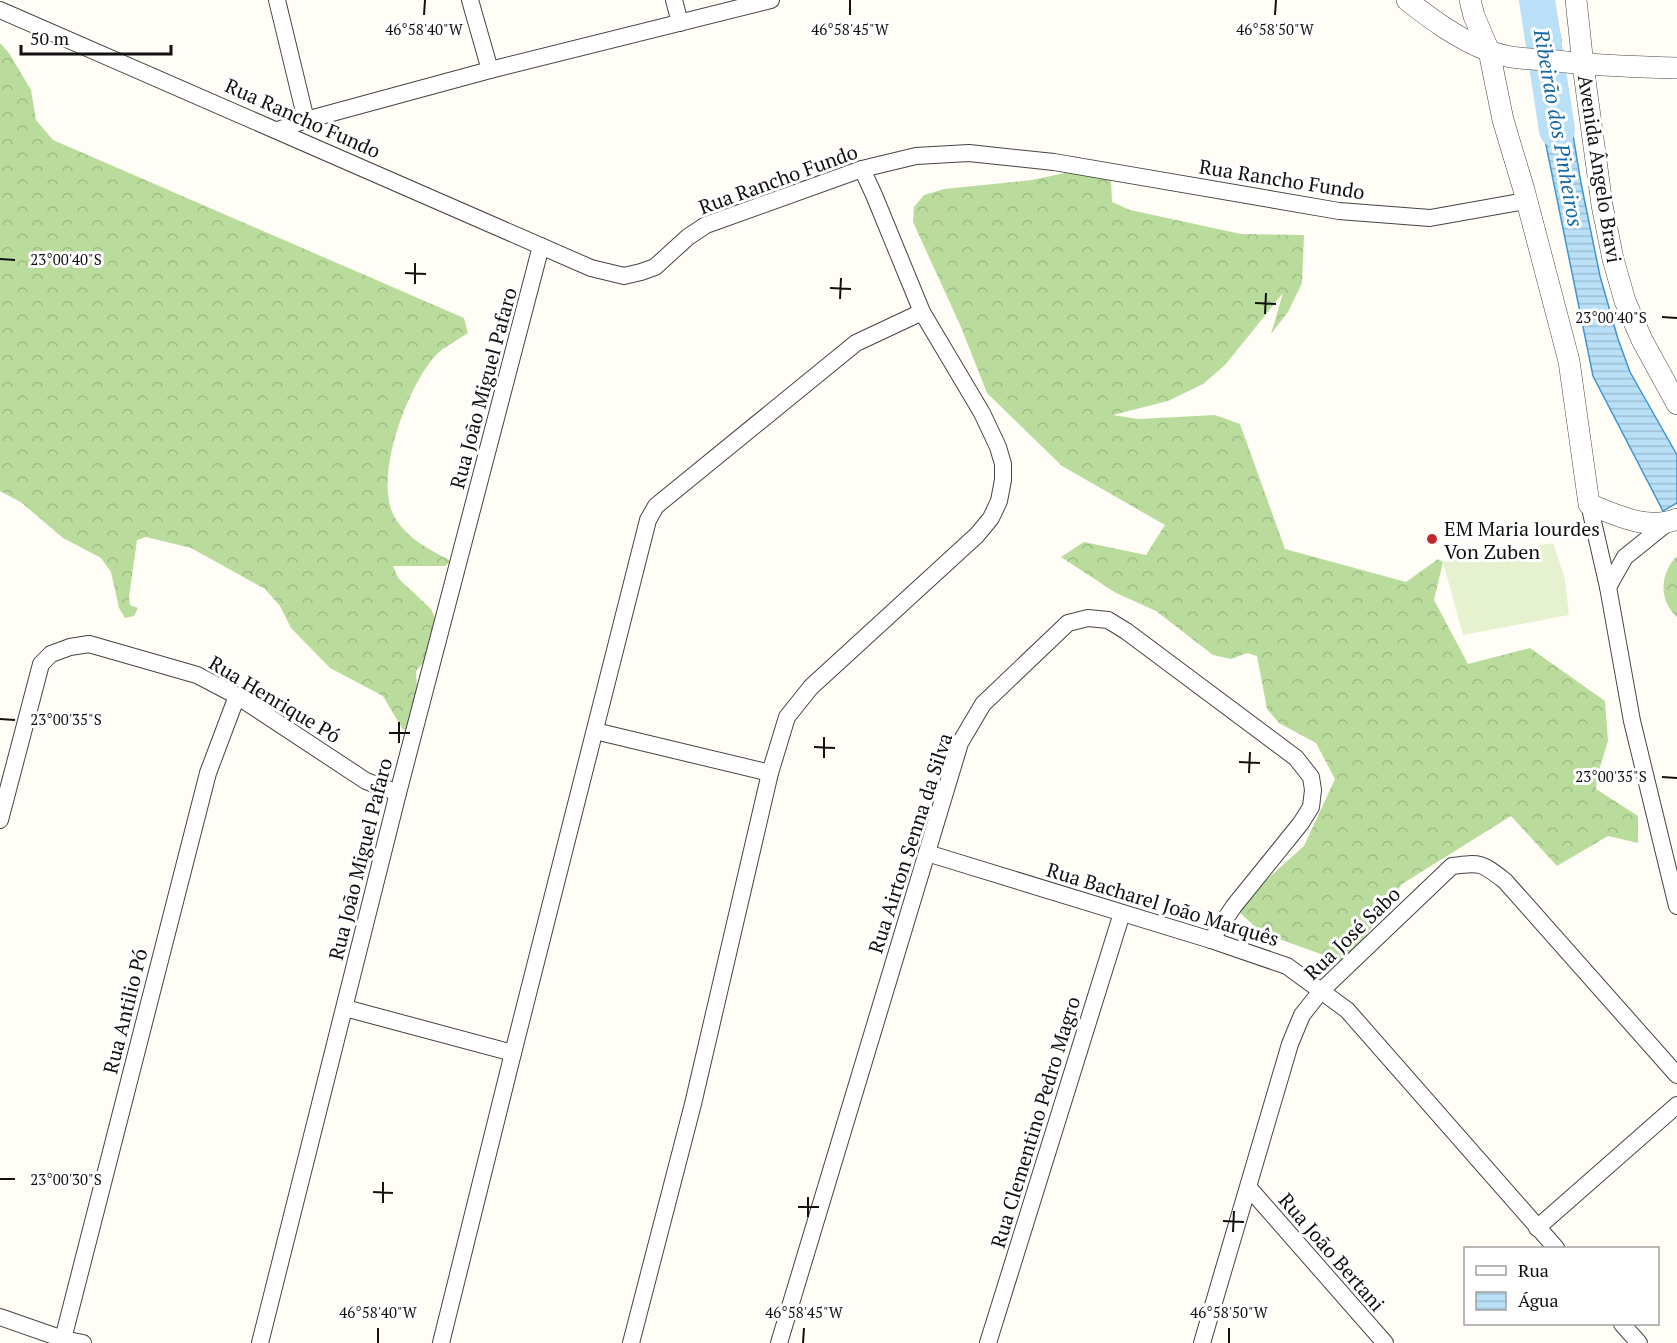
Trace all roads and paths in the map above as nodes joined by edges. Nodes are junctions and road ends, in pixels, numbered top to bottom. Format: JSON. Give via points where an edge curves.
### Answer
{"nodes":[{"id":1,"x":277,"y":0,"type":"edge"},
{"id":2,"x":470,"y":0,"type":"edge"},
{"id":3,"x":674,"y":0,"type":"edge"},
{"id":4,"x":771,"y":0,"type":"edge"},
{"id":5,"x":1407,"y":0,"type":"edge"},
{"id":6,"x":1470,"y":0,"type":"edge"},
{"id":7,"x":1576,"y":0,"type":"edge"},
{"id":8,"x":0,"y":10,"type":"edge"},
{"id":9,"x":680,"y":23,"type":"junction"},
{"id":10,"x":1489,"y":51,"type":"junction"},
{"id":11,"x":1574,"y":63,"type":"junction"},
{"id":12,"x":1677,"y":68,"type":"edge"},
{"id":13,"x":490,"y":70,"type":"junction"},
{"id":14,"x":306,"y":120,"type":"junction"},
{"id":15,"x":278,"y":130,"type":"junction"},
{"id":16,"x":862,"y":169,"type":"junction"},
{"id":17,"x":1525,"y":201,"type":"junction"},
{"id":18,"x":542,"y":246,"type":"junction"},
{"id":19,"x":922,"y":312,"type":"junction"},
{"id":20,"x":1677,"y":404,"type":"edge"},
{"id":21,"x":1589,"y":504,"type":"junction"},
{"id":22,"x":1672,"y":521,"type":"edge"},
{"id":23,"x":1608,"y":587,"type":"junction"},
{"id":24,"x":237,"y":696,"type":"junction"},
{"id":25,"x":595,"y":731,"type":"junction"},
{"id":26,"x":770,"y":773,"type":"junction"},
{"id":27,"x":398,"y":793,"type":"junction"},
{"id":28,"x":0,"y":820,"type":"edge"},
{"id":29,"x":927,"y":853,"type":"junction"},
{"id":30,"x":1677,"y":906,"type":"edge"},
{"id":31,"x":1122,"y":912,"type":"junction"},
{"id":32,"x":1211,"y":940,"type":"junction"},
{"id":33,"x":1321,"y":991,"type":"junction"},
{"id":34,"x":345,"y":1008,"type":"junction"},
{"id":35,"x":513,"y":1053,"type":"junction"},
{"id":36,"x":1677,"y":1075,"type":"edge"},
{"id":37,"x":1677,"y":1105,"type":"edge"},
{"id":38,"x":1249,"y":1188,"type":"junction"},
{"id":39,"x":1537,"y":1228,"type":"junction"},
{"id":40,"x":1555,"y":1247,"type":"edge"},
{"id":41,"x":0,"y":1317,"type":"edge"},
{"id":42,"x":1624,"y":1325,"type":"edge"},
{"id":43,"x":34,"y":1336,"type":"edge"},
{"id":44,"x":63,"y":1339,"type":"junction"},
{"id":45,"x":83,"y":1343,"type":"edge"},
{"id":46,"x":260,"y":1343,"type":"edge"},
{"id":47,"x":441,"y":1343,"type":"edge"},
{"id":48,"x":631,"y":1343,"type":"edge"},
{"id":49,"x":779,"y":1343,"type":"edge"},
{"id":50,"x":988,"y":1343,"type":"edge"},
{"id":51,"x":1202,"y":1343,"type":"edge"},
{"id":52,"x":1384,"y":1343,"type":"edge"},
{"id":53,"x":1640,"y":1343,"type":"edge"}],
"edges":[{"from":1,"to":14,"type":"street"},
{"from":2,"to":13,"type":"street"},
{"from":3,"to":9,"type":"street"},
{"from":4,"to":9,"type":"street"},
{"from":5,"to":10,"type":"street","via":[[1440,26]]},
{"from":6,"to":10,"type":"street"},
{"from":7,"to":11,"type":"street","name":"Avenida Ângelo Bravi"},
{"from":8,"to":15,"type":"street","name":"Rua Rancho Fundo"},
{"from":9,"to":13,"type":"street"},
{"from":10,"to":11,"type":"street","via":[[1521,60]]},
{"from":10,"to":17,"type":"street"},
{"from":11,"to":12,"type":"street"},
{"from":11,"to":20,"type":"street","name":"Avenida Ângelo Bravi","via":[[1612,259],[1642,340]]},
{"from":13,"to":14,"type":"street"},
{"from":14,"to":15,"type":"street"},
{"from":15,"to":18,"type":"street","name":"Rua Rancho Fundo"},
{"from":16,"to":17,"type":"street","name":"Rua Rancho Fundo","via":[[916,156],[969,153],[1054,162],[1339,211],[1430,218]]},
{"from":16,"to":18,"type":"street","name":"Rua Rancho Fundo","via":[[706,225],[655,267],[641,272],[624,276],[591,268]]},
{"from":16,"to":19,"type":"street"},
{"from":17,"to":21,"type":"street","via":[[1569,361]]},
{"from":18,"to":27,"type":"street","name":"Rua João Miguel Pafaro"},
{"from":19,"to":25,"type":"street","via":[[856,344],[656,506],[643,536]]},
{"from":19,"to":26,"type":"street","via":[[998,447],[1003,464],[999,501],[977,535],[811,687],[787,717]]},
{"from":21,"to":22,"type":"street","via":[[1627,520]]},
{"from":21,"to":23,"type":"street"},
{"from":22,"to":23,"type":"street","via":[[1625,557]]},
{"from":23,"to":30,"type":"street","via":[[1632,721]]},
{"from":24,"to":27,"type":"street","name":"Rua Henrique Pó","via":[[366,781]]},
{"from":24,"to":28,"type":"street","name":"Rua Henrique Pó","via":[[197,675],[89,644],[51,654],[41,664],[37,676]]},
{"from":24,"to":44,"type":"street","name":"Rua Antilio Pó","via":[[208,773]]},
{"from":25,"to":26,"type":"street"},
{"from":25,"to":35,"type":"street"},
{"from":26,"to":48,"type":"street","via":[[693,1104]]},
{"from":27,"to":34,"type":"street","name":"Rua João Miguel Pafaro"},
{"from":29,"to":31,"type":"street","name":"Rua Bacharel João Marquês"},
{"from":29,"to":32,"type":"street","name":"Rua Airton Senna da Silva","via":[[960,743],[983,704],[1068,623],[1088,618],[1108,620],[1296,758],[1311,777],[1311,807]]},
{"from":29,"to":49,"type":"street","name":"Rua Airton Senna da Silva"},
{"from":31,"to":32,"type":"street","name":"Rua Bacharel João Marquês"},
{"from":31,"to":50,"type":"street","name":"Rua Clementino Pedro Magro"},
{"from":32,"to":33,"type":"street","name":"Rua Bacharel João Marquês","via":[[1287,966]]},
{"from":33,"to":36,"type":"street","name":"Rua José Sabo","via":[[1452,866],[1484,865],[1505,880]]},
{"from":33,"to":38,"type":"street","name":"Rua José Sabo","via":[[1302,1016],[1290,1044]]},
{"from":33,"to":39,"type":"street","name":"Rua Bacharel João Marquês","via":[[1347,1010]]},
{"from":34,"to":35,"type":"street"},
{"from":34,"to":46,"type":"street","name":"Rua João Miguel Pafaro"},
{"from":35,"to":47,"type":"street"},
{"from":37,"to":39,"type":"street"},
{"from":38,"to":51,"type":"street","name":"Rua José Sabo"},
{"from":38,"to":52,"type":"street","name":"Rua João Bertani"},
{"from":39,"to":40,"type":"street","name":"Rua Bacharel João Marquês"},
{"from":41,"to":43,"type":"street"},
{"from":42,"to":53,"type":"street"},
{"from":43,"to":44,"type":"street"},
{"from":44,"to":45,"type":"street"}]}
